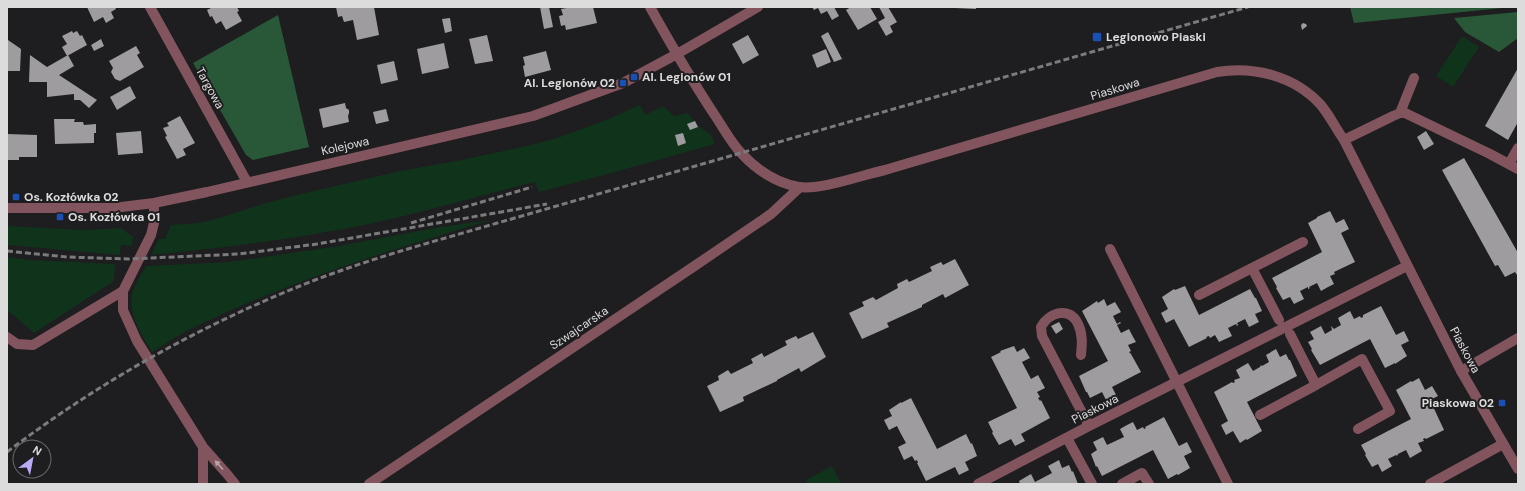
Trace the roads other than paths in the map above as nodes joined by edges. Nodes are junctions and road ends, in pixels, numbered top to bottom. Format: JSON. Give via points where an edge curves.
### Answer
{"nodes":[{"id":1,"x":650,"y":7,"type":"edge"},
{"id":2,"x":758,"y":7,"type":"edge"},
{"id":3,"x":152,"y":8,"type":"edge"},
{"id":4,"x":677,"y":54,"type":"junction"},
{"id":5,"x":1414,"y":78,"type":"dead end"},
{"id":6,"x":1400,"y":113,"type":"junction"},
{"id":7,"x":1344,"y":140,"type":"junction"},
{"id":8,"x":1518,"y":148,"type":"edge"},
{"id":9,"x":1514,"y":166,"type":"edge"},
{"id":10,"x":247,"y":182,"type":"junction"},
{"id":11,"x":800,"y":187,"type":"junction"},
{"id":12,"x":154,"y":203,"type":"junction"},
{"id":13,"x":7,"y":208,"type":"edge"},
{"id":14,"x":1303,"y":242,"type":"dead end"},
{"id":15,"x":1110,"y":249,"type":"dead end"},
{"id":16,"x":1407,"y":266,"type":"junction"},
{"id":17,"x":1252,"y":268,"type":"junction"},
{"id":18,"x":123,"y":290,"type":"junction"},
{"id":19,"x":1199,"y":295,"type":"dead end"},
{"id":20,"x":1279,"y":320,"type":"dead end"},
{"id":21,"x":1290,"y":334,"type":"dead end"},
{"id":22,"x":7,"y":338,"type":"edge"},
{"id":23,"x":1518,"y":338,"type":"edge"},
{"id":24,"x":1081,"y":356,"type":"dead end"},
{"id":25,"x":1461,"y":370,"type":"junction"},
{"id":26,"x":1177,"y":382,"type":"junction"},
{"id":27,"x":1316,"y":385,"type":"junction"},
{"id":28,"x":1260,"y":415,"type":"dead end"},
{"id":29,"x":1089,"y":426,"type":"junction"},
{"id":30,"x":1358,"y":429,"type":"dead end"},
{"id":31,"x":1067,"y":438,"type":"junction"},
{"id":32,"x":1503,"y":444,"type":"junction"},
{"id":33,"x":203,"y":447,"type":"junction"},
{"id":34,"x":1518,"y":470,"type":"edge"},
{"id":35,"x":1443,"y":481,"type":"edge"},
{"id":36,"x":203,"y":484,"type":"edge"},
{"id":37,"x":235,"y":484,"type":"edge"},
{"id":38,"x":369,"y":484,"type":"edge"},
{"id":39,"x":978,"y":484,"type":"edge"},
{"id":40,"x":1092,"y":484,"type":"edge"},
{"id":41,"x":1122,"y":484,"type":"edge"},
{"id":42,"x":1149,"y":484,"type":"edge"},
{"id":43,"x":1228,"y":484,"type":"edge"},
{"id":44,"x":1430,"y":484,"type":"edge"}],
"edges":[{"from":1,"to":4,"type":"street","name":"Piaskowa"},
{"from":2,"to":4,"type":"street","name":"Kolejowa"},
{"from":3,"to":10,"type":"street","name":"Targowa"},
{"from":4,"to":10,"type":"street","name":"Kolejowa","via":[[612,88],[533,116]]},
{"from":4,"to":11,"type":"street","name":"Piaskowa","via":[[741,154],[762,172]]},
{"from":5,"to":6,"type":"street"},
{"from":6,"to":7,"type":"street"},
{"from":6,"to":9,"type":"street","via":[[1412,115]]},
{"from":7,"to":11,"type":"street","name":"Piaskowa","via":[[1321,104],[1306,92],[1270,74],[1234,69],[886,170],[830,184]]},
{"from":7,"to":16,"type":"street","name":"Piaskowa"},
{"from":8,"to":9,"type":"street"},
{"from":10,"to":12,"type":"street","name":"Kolejowa"},
{"from":11,"to":38,"type":"street","name":"Szwajcarska","via":[[771,214]]},
{"from":12,"to":13,"type":"street","name":"Kolejowa","via":[[113,208]]},
{"from":12,"to":18,"type":"street","via":[[152,235]]},
{"from":14,"to":17,"type":"street"},
{"from":15,"to":26,"type":"street"},
{"from":16,"to":25,"type":"street","name":"Piaskowa"},
{"from":16,"to":26,"type":"street","name":"Piaskowa"},
{"from":17,"to":19,"type":"street"},
{"from":17,"to":20,"type":"street"},
{"from":18,"to":22,"type":"street","via":[[32,345],[16,344]]},
{"from":18,"to":33,"type":"street","via":[[123,310],[138,341]]},
{"from":21,"to":27,"type":"street"},
{"from":23,"to":25,"type":"street"},
{"from":24,"to":29,"type":"street","via":[[1082,337],[1073,316],[1062,312],[1046,319],[1041,327],[1042,336]]},
{"from":25,"to":32,"type":"street","name":"Piaskowa"},
{"from":26,"to":29,"type":"street","name":"Piaskowa"},
{"from":26,"to":43,"type":"street"},
{"from":27,"to":28,"type":"street"},
{"from":27,"to":30,"type":"street","via":[[1362,359],[1390,411]]},
{"from":29,"to":31,"type":"street","name":"Piaskowa"},
{"from":31,"to":39,"type":"street","name":"Piaskowa"},
{"from":31,"to":40,"type":"street","name":"Piaskowa"},
{"from":32,"to":34,"type":"street","name":"Piaskowa"},
{"from":32,"to":35,"type":"street"},
{"from":33,"to":36,"type":"street"},
{"from":37,"to":33,"type":"street","one_way":true},
{"from":35,"to":44,"type":"street"},
{"from":41,"to":42,"type":"street","via":[[1142,473]]}]}
